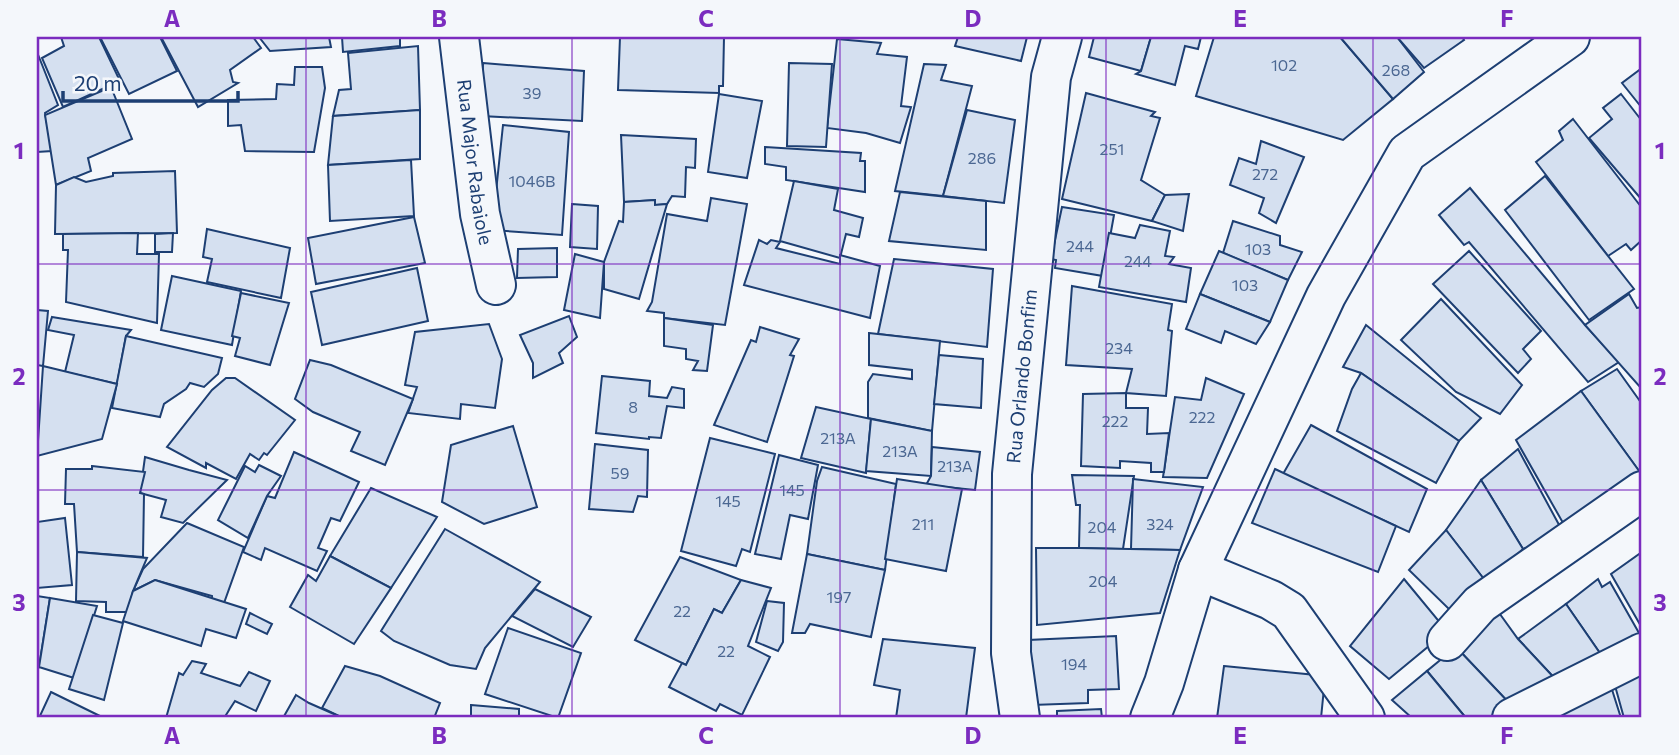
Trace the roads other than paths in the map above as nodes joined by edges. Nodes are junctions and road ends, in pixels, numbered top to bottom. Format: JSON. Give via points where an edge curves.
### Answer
{"nodes":[{"id":1,"x":459,"y":37,"type":"edge"},
{"id":2,"x":1062,"y":37,"type":"edge"},
{"id":3,"x":1570,"y":37,"type":"edge"},
{"id":4,"x":496,"y":285,"type":"dead end"},
{"id":5,"x":1642,"y":491,"type":"edge"},
{"id":6,"x":1198,"y":570,"type":"junction"},
{"id":7,"x":1447,"y":641,"type":"dead end"},
{"id":8,"x":1642,"y":653,"type":"edge"},
{"id":9,"x":1020,"y":718,"type":"edge"},
{"id":10,"x":1150,"y":718,"type":"edge"},
{"id":11,"x":1365,"y":718,"type":"edge"},
{"id":12,"x":1512,"y":718,"type":"edge"}],
"edges":[{"from":1,"to":4,"type":"street","name":"Rua Major Rabaiole","via":[[481,214]]},
{"from":2,"to":9,"type":"street","name":"Rua Orlando Bonfim","via":[[1051,77],[1012,474],[1010,653]]},
{"from":3,"to":6,"type":"street","via":[[1407,153],[1326,296]]},
{"from":5,"to":7,"type":"street","via":[[1480,604]]},
{"from":6,"to":10,"type":"street"},
{"from":6,"to":11,"type":"street","via":[[1289,611]]},
{"from":8,"to":12,"type":"street"}]}
